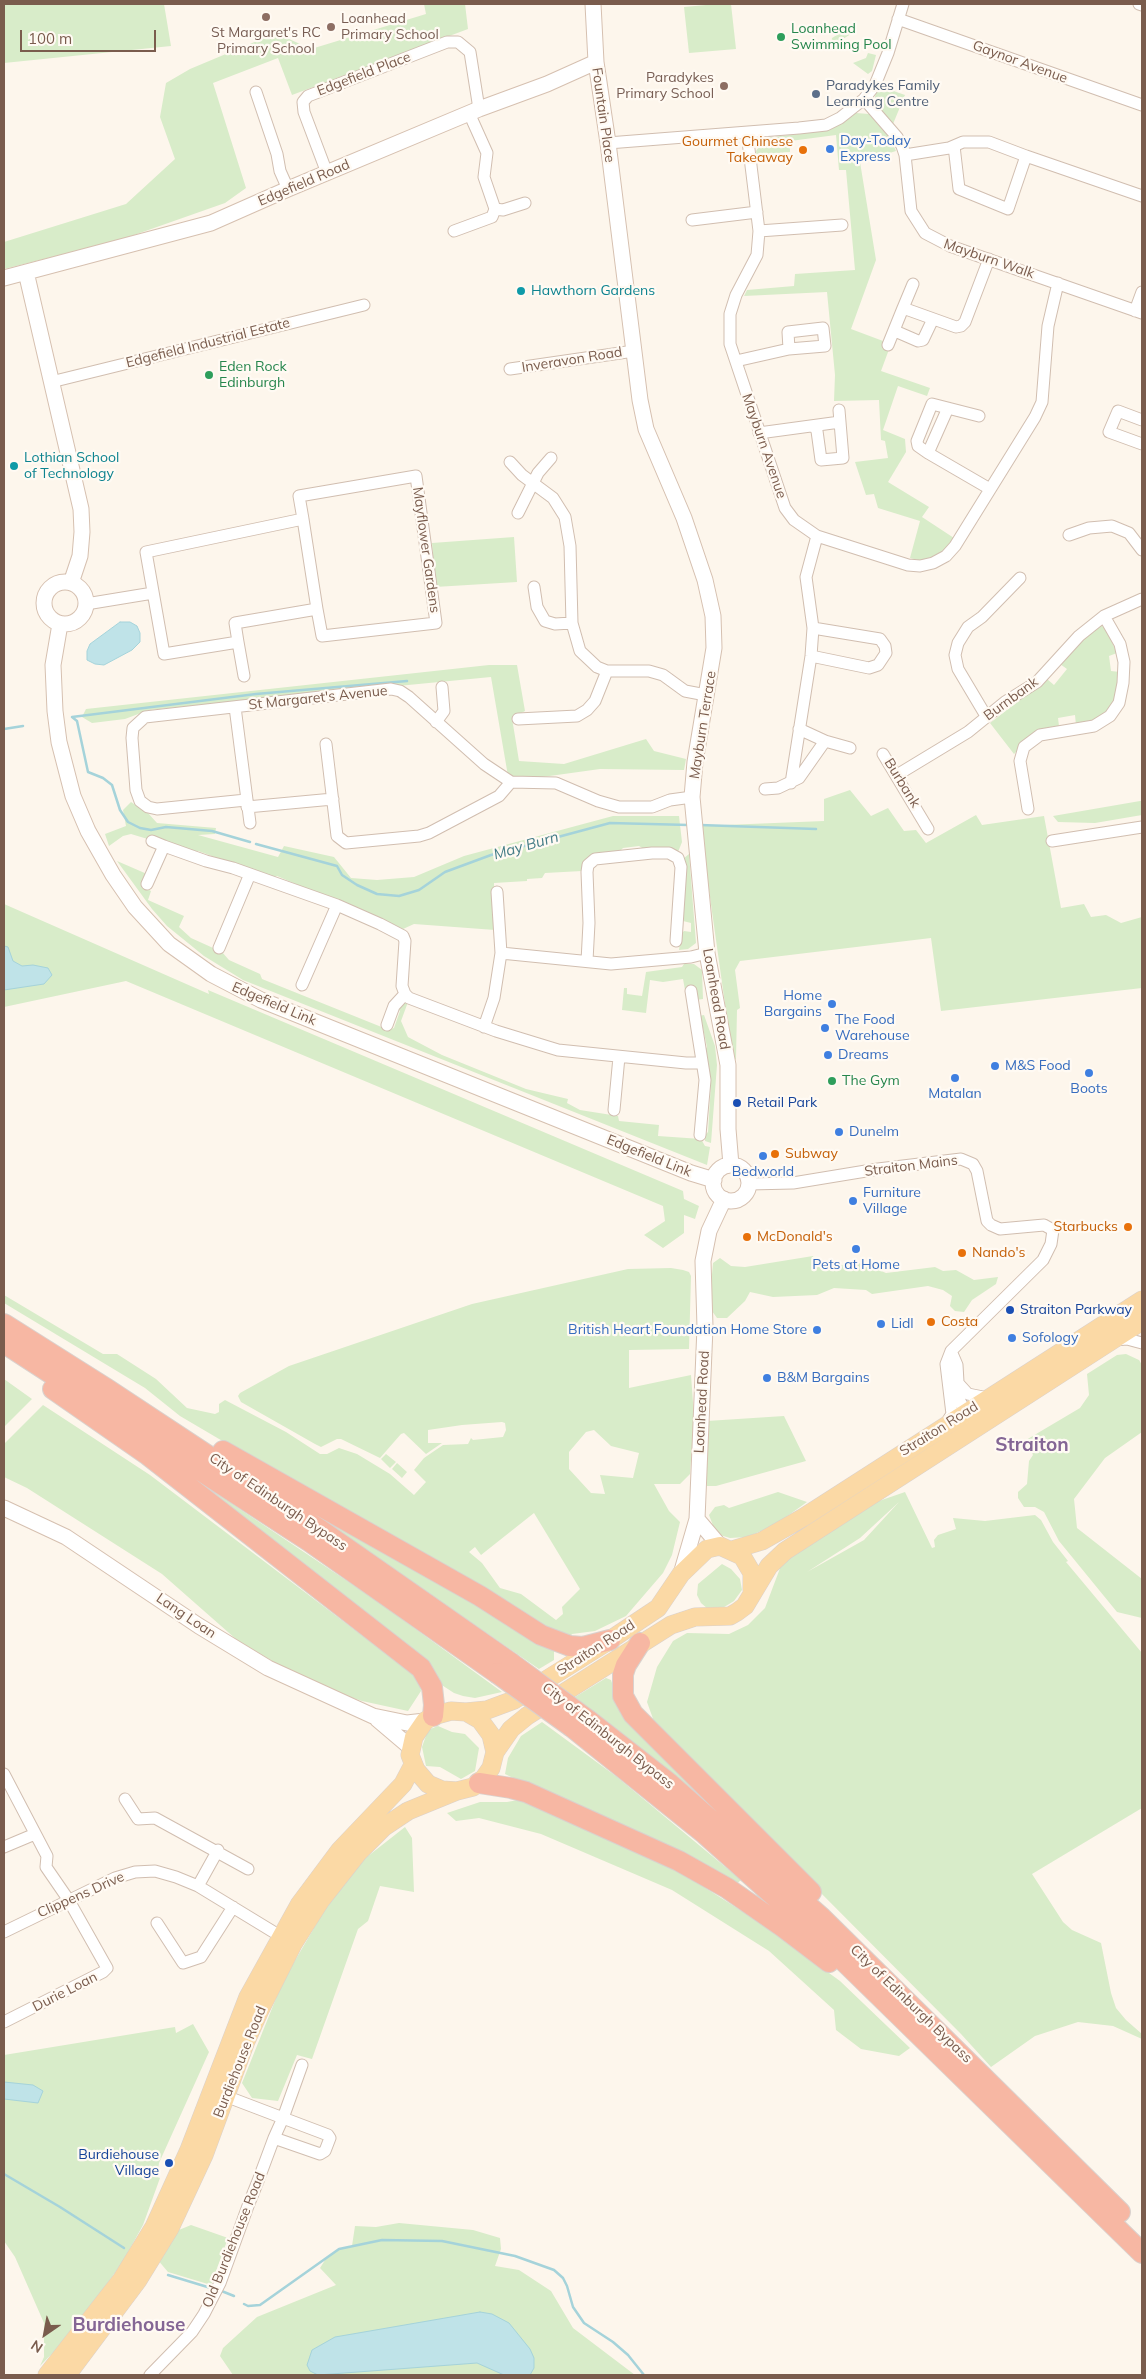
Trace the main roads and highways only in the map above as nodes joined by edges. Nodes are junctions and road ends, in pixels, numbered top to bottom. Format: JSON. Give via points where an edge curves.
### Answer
{"nodes":[{"id":1,"x":1142,"y":1300,"type":"edge"},
{"id":2,"x":1142,"y":1321,"type":"edge"},
{"id":3,"x":4,"y":1324,"type":"edge"},
{"id":4,"x":4,"y":1343,"type":"edge"},
{"id":5,"x":4,"y":1355,"type":"edge"},
{"id":6,"x":107,"y":1389,"type":"junction"},
{"id":7,"x":963,"y":1418,"type":"junction"},
{"id":8,"x":726,"y":1548,"type":"junction"},
{"id":9,"x":752,"y":1590,"type":"junction"},
{"id":10,"x":610,"y":1640,"type":"junction"},
{"id":11,"x":640,"y":1643,"type":"junction"},
{"id":12,"x":504,"y":1668,"type":"junction"},
{"id":13,"x":466,"y":1712,"type":"junction"},
{"id":14,"x":429,"y":1718,"type":"junction"},
{"id":15,"x":580,"y":1723,"type":"junction"},
{"id":16,"x":495,"y":1752,"type":"junction"},
{"id":17,"x":414,"y":1765,"type":"junction"},
{"id":18,"x":479,"y":1783,"type":"junction"},
{"id":19,"x":457,"y":1792,"type":"junction"},
{"id":20,"x":287,"y":1940,"type":"junction"},
{"id":21,"x":218,"y":2093,"type":"junction"},
{"id":22,"x":986,"y":2101,"type":"junction"},
{"id":23,"x":1035,"y":2126,"type":"junction"},
{"id":24,"x":1142,"y":2235,"type":"edge"},
{"id":25,"x":1142,"y":2253,"type":"edge"},
{"id":26,"x":47,"y":2375,"type":"edge"},
{"id":27,"x":67,"y":2375,"type":"edge"}],
"edges":[{"from":1,"to":7,"type":"main road","name":"Straiton Road","via":[[988,1398]]},
{"from":2,"to":7,"type":"main road","name":"Straiton Road","via":[[1071,1366]]},
{"from":3,"to":6,"type":"highway","name":"City of Edinburgh Bypass"},
{"from":4,"to":12,"type":"highway","name":"City of Edinburgh Bypass"},
{"from":5,"to":14,"type":"highway","via":[[148,1455],[421,1668],[432,1687],[434,1705]]},
{"from":6,"to":10,"type":"highway","via":[[355,1525],[480,1596],[541,1635],[582,1647]]},
{"from":6,"to":12,"type":"highway","name":"City of Edinburgh Bypass","via":[[319,1529]]},
{"from":7,"to":8,"type":"main road","name":"Straiton Road","via":[[944,1426],[762,1542]]},
{"from":7,"to":9,"type":"main road","name":"Straiton Road","via":[[785,1552],[769,1566]]},
{"from":8,"to":9,"type":"main road","via":[[742,1556],[749,1566],[754,1581]]},
{"from":8,"to":10,"type":"main road","name":"Straiton Road","via":[[707,1549],[681,1574],[658,1608]]},
{"from":9,"to":11,"type":"main road","name":"Straiton Road","via":[[745,1606],[730,1616],[682,1620]]},
{"from":10,"to":13,"type":"main road","name":"Straiton Road","via":[[509,1703]]},
{"from":11,"to":16,"type":"main road","name":"Straiton Road","via":[[527,1716],[511,1729]]},
{"from":11,"to":23,"type":"highway","via":[[623,1674],[623,1696],[633,1714],[772,1850]]},
{"from":12,"to":15,"type":"highway","name":"City of Edinburgh Bypass","bridge":true},
{"from":13,"to":14,"type":"main road","via":[[451,1711]]},
{"from":13,"to":16,"type":"main road","via":[[487,1728],[495,1744]]},
{"from":14,"to":17,"type":"main road","via":[[410,1747]]},
{"from":15,"to":22,"type":"highway","name":"City of Edinburgh Bypass","via":[[630,1772],[734,1859],[818,1936]]},
{"from":15,"to":23,"type":"highway","name":"City of Edinburgh Bypass","via":[[670,1784],[763,1863]]},
{"from":16,"to":18,"type":"main road","via":[[491,1768]]},
{"from":17,"to":19,"type":"main road","via":[[433,1787]]},
{"from":17,"to":20,"type":"main road","name":"Burdiehouse Road","via":[[403,1784],[359,1828],[323,1871]]},
{"from":18,"to":19,"type":"main road"},
{"from":18,"to":22,"type":"highway","via":[[526,1792],[664,1854],[728,1888],[846,1976]]},
{"from":19,"to":20,"type":"main road","name":"Burdiehouse Road","via":[[414,1808],[384,1827],[345,1868]]},
{"from":20,"to":21,"type":"main road","name":"Burdiehouse Road","via":[[246,2042]]},
{"from":21,"to":26,"type":"main road","name":"Burdiehouse Road","via":[[154,2227],[116,2287]]},
{"from":21,"to":27,"type":"main road","name":"Burdiehouse Road","via":[[193,2180],[170,2228],[138,2280]]},
{"from":22,"to":25,"type":"highway","name":"City of Edinburgh Bypass"},
{"from":23,"to":24,"type":"highway","name":"City of Edinburgh Bypass"}]}
